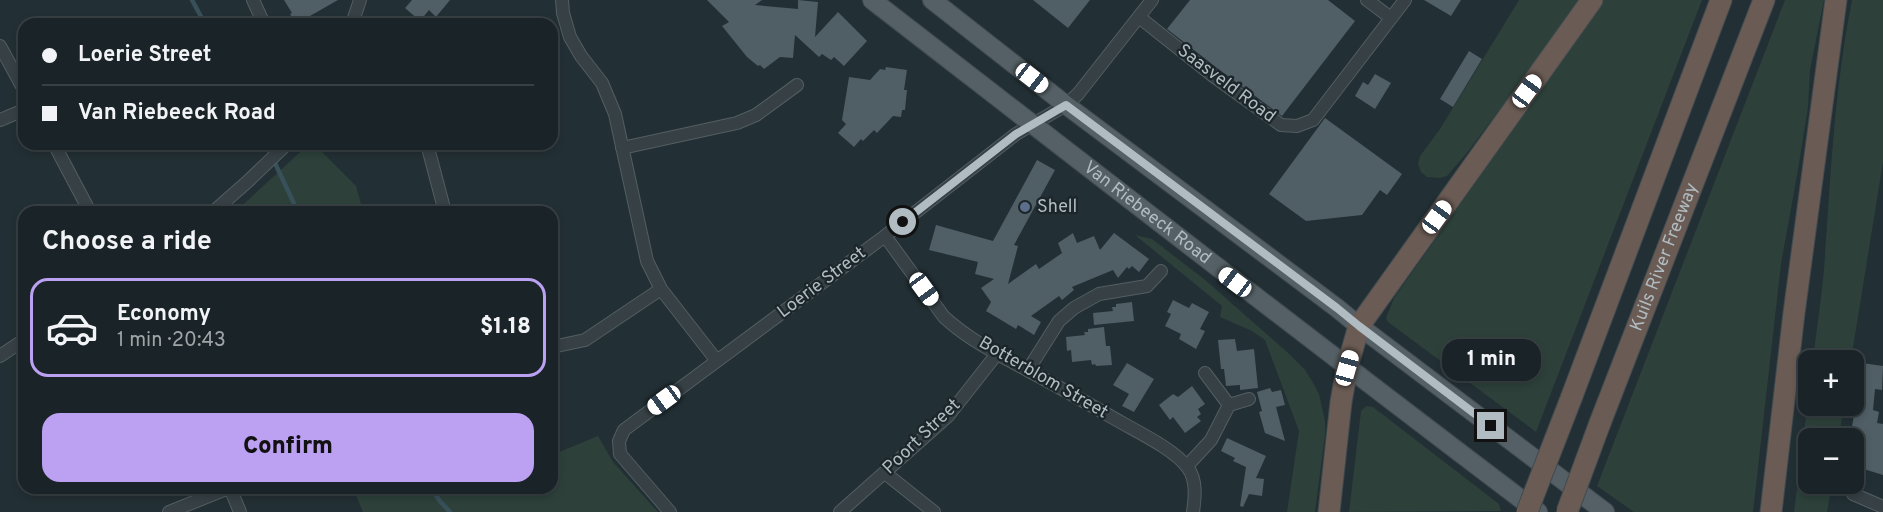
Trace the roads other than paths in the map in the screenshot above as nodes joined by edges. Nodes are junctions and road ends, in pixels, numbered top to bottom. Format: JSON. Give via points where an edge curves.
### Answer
{"nodes":[{"id":1,"x":253,"y":0,"type":"edge"},
{"id":2,"x":360,"y":0,"type":"edge"},
{"id":3,"x":562,"y":0,"type":"edge"},
{"id":4,"x":872,"y":0,"type":"edge"},
{"id":5,"x":932,"y":0,"type":"edge"},
{"id":6,"x":1152,"y":0,"type":"edge"},
{"id":7,"x":1367,"y":0,"type":"edge"},
{"id":8,"x":1405,"y":0,"type":"edge"},
{"id":9,"x":1592,"y":0,"type":"edge"},
{"id":10,"x":1721,"y":0,"type":"edge"},
{"id":11,"x":1764,"y":0,"type":"edge"},
{"id":12,"x":1836,"y":0,"type":"edge"},
{"id":13,"x":1139,"y":17,"type":"junction"},
{"id":14,"x":261,"y":18,"type":"edge"},
{"id":15,"x":354,"y":18,"type":"edge"},
{"id":16,"x":1391,"y":18,"type":"junction"},
{"id":17,"x":0,"y":46,"type":"edge"},
{"id":18,"x":18,"y":79,"type":"edge"},
{"id":19,"x":797,"y":85,"type":"dead end"},
{"id":20,"x":1066,"y":105,"type":"junction"},
{"id":21,"x":18,"y":112,"type":"edge"},
{"id":22,"x":0,"y":120,"type":"edge"},
{"id":23,"x":1034,"y":124,"type":"junction"},
{"id":24,"x":622,"y":148,"type":"junction"},
{"id":25,"x":57,"y":150,"type":"edge"},
{"id":26,"x":281,"y":150,"type":"edge"},
{"id":27,"x":429,"y":150,"type":"edge"},
{"id":28,"x":87,"y":206,"type":"edge"},
{"id":29,"x":220,"y":206,"type":"edge"},
{"id":30,"x":443,"y":206,"type":"edge"},
{"id":31,"x":885,"y":236,"type":"junction"},
{"id":32,"x":1161,"y":271,"type":"dead end"},
{"id":33,"x":661,"y":289,"type":"junction"},
{"id":34,"x":1359,"y":326,"type":"junction"},
{"id":35,"x":18,"y":344,"type":"edge"},
{"id":36,"x":558,"y":346,"type":"edge"},
{"id":37,"x":996,"y":355,"type":"junction"},
{"id":38,"x":0,"y":357,"type":"edge"},
{"id":39,"x":717,"y":361,"type":"junction"},
{"id":40,"x":1347,"y":368,"type":"junction"},
{"id":41,"x":1028,"y":370,"type":"junction"},
{"id":42,"x":1205,"y":373,"type":"dead end"},
{"id":43,"x":1249,"y":399,"type":"dead end"},
{"id":44,"x":1228,"y":405,"type":"junction"},
{"id":45,"x":1187,"y":466,"type":"junction"},
{"id":46,"x":885,"y":473,"type":"junction"},
{"id":47,"x":214,"y":494,"type":"edge"},
{"id":48,"x":232,"y":494,"type":"edge"},
{"id":49,"x":1853,"y":494,"type":"dead end"},
{"id":50,"x":1883,"y":507,"type":"edge"},
{"id":51,"x":169,"y":512,"type":"edge"},
{"id":52,"x":240,"y":512,"type":"edge"},
{"id":53,"x":670,"y":512,"type":"edge"},
{"id":54,"x":840,"y":512,"type":"edge"},
{"id":55,"x":934,"y":512,"type":"edge"},
{"id":56,"x":1193,"y":512,"type":"edge"},
{"id":57,"x":1329,"y":512,"type":"edge"},
{"id":58,"x":1527,"y":512,"type":"edge"},
{"id":59,"x":1538,"y":512,"type":"edge"},
{"id":60,"x":1567,"y":512,"type":"edge"},
{"id":61,"x":1605,"y":512,"type":"edge"},
{"id":62,"x":1771,"y":512,"type":"edge"}],
"edges":[{"from":1,"to":14,"type":"street"},
{"from":2,"to":15,"type":"street"},
{"from":3,"to":24,"type":"street","via":[[570,37],[608,96]]},
{"from":4,"to":23,"type":"main road","name":"Van Riebeeck Road"},
{"from":5,"to":20,"type":"main road","name":"Van Riebeeck Road"},
{"from":6,"to":13,"type":"street","name":"Loerie Street"},
{"from":7,"to":16,"type":"street"},
{"from":8,"to":16,"type":"street","name":"Saasveld Road"},
{"from":9,"to":34,"type":"highway"},
{"from":10,"to":58,"type":"highway","name":"Kuils River Freeway","bridge":true},
{"from":11,"to":60,"type":"highway","name":"Kuils River Freeway","bridge":true},
{"from":12,"to":62,"type":"highway"},
{"from":13,"to":16,"type":"street","name":"Saasveld Road","via":[[1281,126],[1289,127],[1313,120]]},
{"from":13,"to":20,"type":"street","name":"Loerie Street"},
{"from":17,"to":18,"type":"street"},
{"from":19,"to":24,"type":"street","via":[[756,115],[737,123]]},
{"from":20,"to":23,"type":"street","name":"Loerie Street"},
{"from":20,"to":34,"type":"main road","name":"Van Riebeeck Road"},
{"from":21,"to":22,"type":"street"},
{"from":23,"to":31,"type":"street","name":"Loerie Street"},
{"from":23,"to":40,"type":"main road","name":"Van Riebeeck Road"},
{"from":24,"to":33,"type":"street","via":[[647,261]]},
{"from":25,"to":28,"type":"street"},
{"from":26,"to":29,"type":"street"},
{"from":27,"to":30,"type":"street"},
{"from":31,"to":37,"type":"street","name":"Botterblom Street","via":[[944,317]]},
{"from":31,"to":39,"type":"street","name":"Loerie Street"},
{"from":32,"to":41,"type":"street","via":[[1148,286],[1099,294],[1074,308],[1059,321]]},
{"from":33,"to":36,"type":"street","via":[[585,340]]},
{"from":33,"to":39,"type":"street"},
{"from":34,"to":40,"type":"highway"},
{"from":34,"to":61,"type":"main road","name":"Van Riebeeck Road"},
{"from":35,"to":38,"type":"street"},
{"from":37,"to":41,"type":"street","name":"Botterblom Street"},
{"from":37,"to":46,"type":"street","name":"Poort Street","via":[[948,416]]},
{"from":39,"to":53,"type":"street","name":"Loerie Street","via":[[620,435],[618,447],[623,460]]},
{"from":40,"to":57,"type":"highway"},
{"from":40,"to":59,"type":"main road","name":"Van Riebeeck Road"},
{"from":41,"to":45,"type":"street","name":"Botterblom Street","via":[[1152,440]]},
{"from":42,"to":44,"type":"street"},
{"from":43,"to":44,"type":"street"},
{"from":44,"to":45,"type":"street","via":[[1211,440]]},
{"from":45,"to":56,"type":"street","via":[[1194,484]]},
{"from":46,"to":54,"type":"street","name":"Poort Street"},
{"from":46,"to":55,"type":"street"},
{"from":47,"to":51,"type":"street"},
{"from":48,"to":52,"type":"street"},
{"from":49,"to":50,"type":"street"}]}
